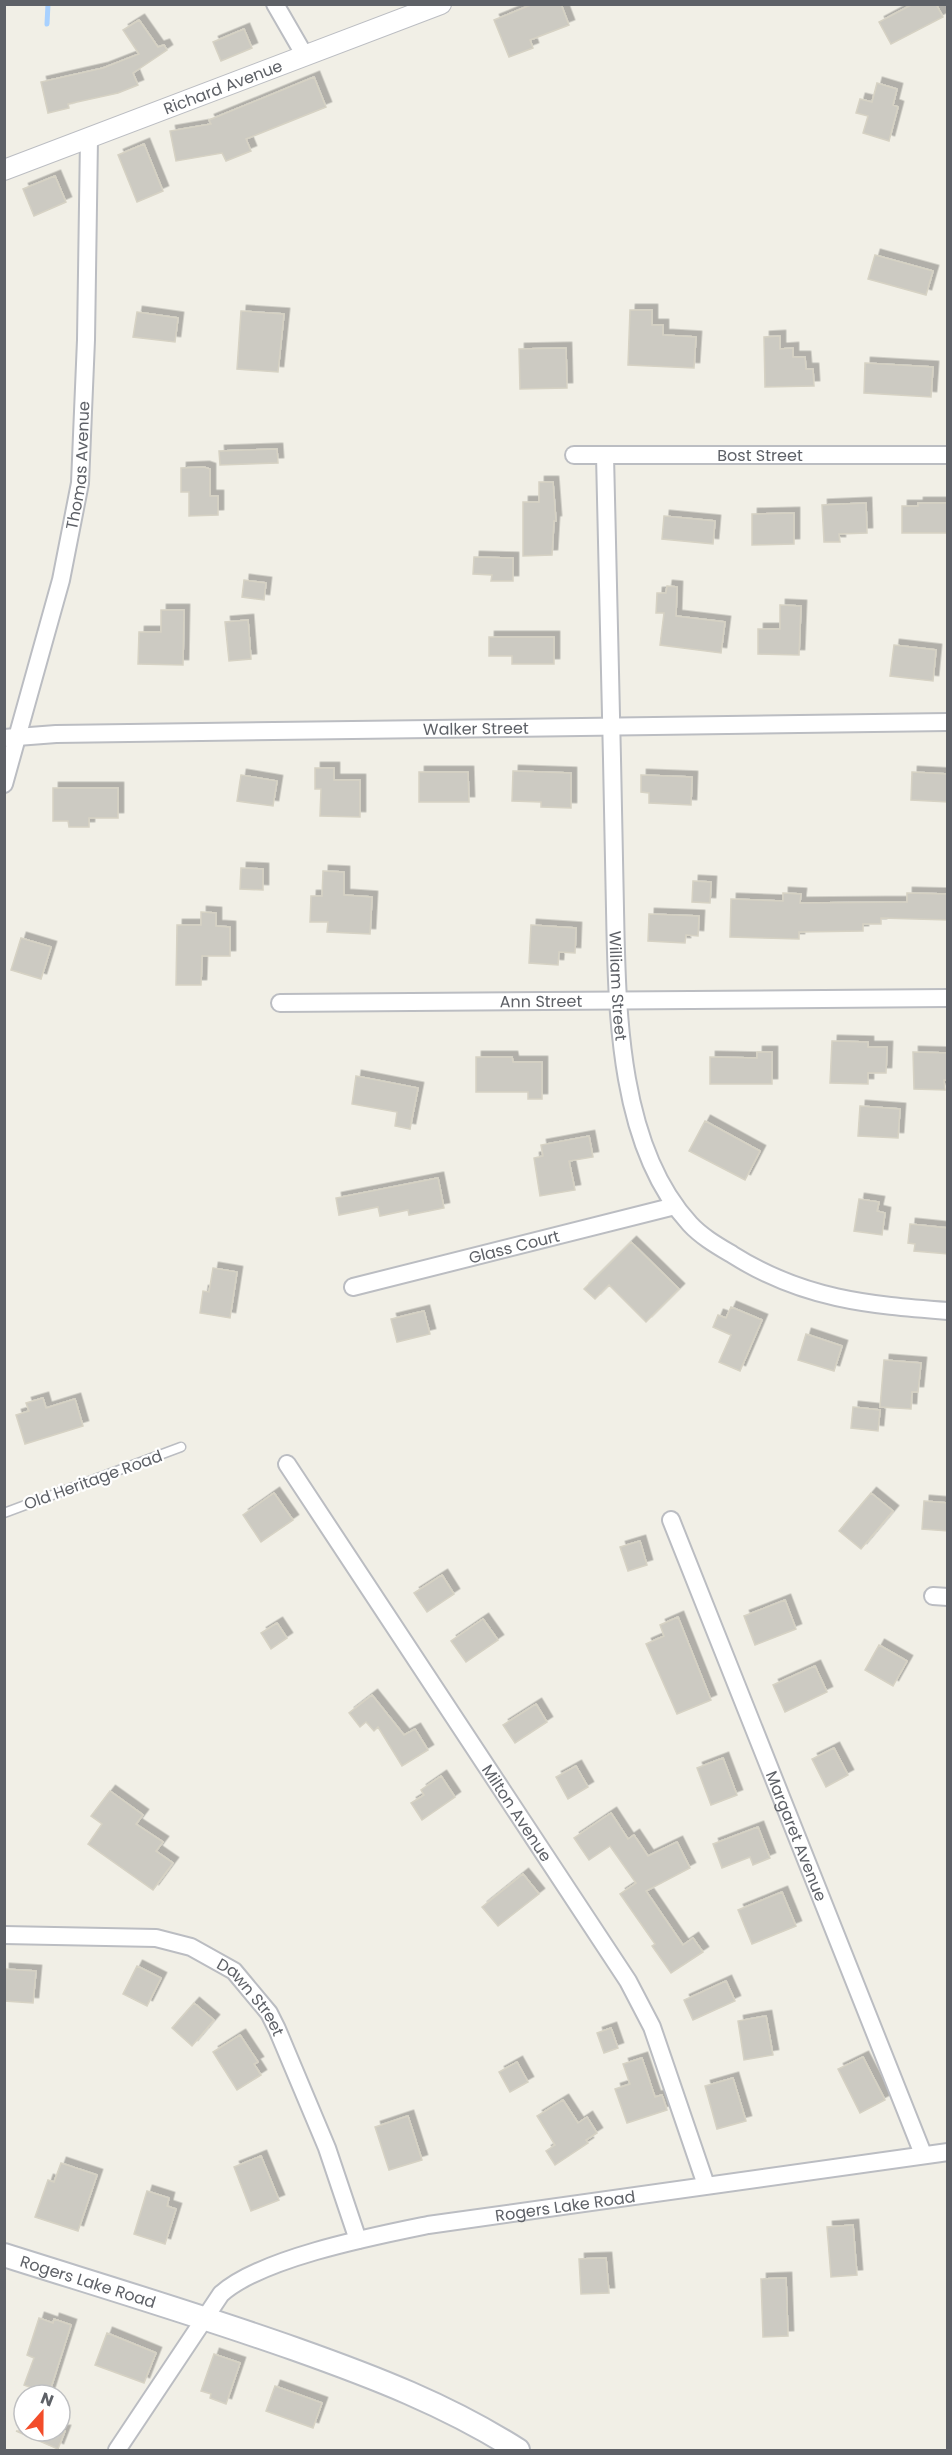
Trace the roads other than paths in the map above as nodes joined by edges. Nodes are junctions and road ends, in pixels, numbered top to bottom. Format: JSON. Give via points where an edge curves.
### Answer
{"nodes":[{"id":1,"x":275,"y":4,"type":"edge"},
{"id":2,"x":441,"y":4,"type":"edge"},
{"id":3,"x":305,"y":56,"type":"junction"},
{"id":4,"x":89,"y":138,"type":"junction"},
{"id":5,"x":4,"y":170,"type":"edge"},
{"id":6,"x":605,"y":454,"type":"junction"},
{"id":7,"x":574,"y":455,"type":"dead end"},
{"id":8,"x":948,"y":455,"type":"edge"},
{"id":9,"x":948,"y":722,"type":"edge"},
{"id":10,"x":612,"y":726,"type":"junction"},
{"id":11,"x":11,"y":738,"type":"edge"},
{"id":12,"x":4,"y":784,"type":"edge"},
{"id":13,"x":948,"y":998,"type":"edge"},
{"id":14,"x":617,"y":1001,"type":"junction"},
{"id":15,"x":280,"y":1004,"type":"dead end"},
{"id":16,"x":675,"y":1206,"type":"junction"},
{"id":17,"x":353,"y":1287,"type":"dead end"},
{"id":18,"x":948,"y":1311,"type":"edge"},
{"id":19,"x":181,"y":1447,"type":"dead end"},
{"id":20,"x":287,"y":1464,"type":"dead end"},
{"id":21,"x":4,"y":1513,"type":"edge"},
{"id":22,"x":671,"y":1520,"type":"dead end"},
{"id":23,"x":4,"y":1935,"type":"edge"},
{"id":24,"x":948,"y":2151,"type":"edge"},
{"id":25,"x":923,"y":2154,"type":"junction"},
{"id":26,"x":706,"y":2185,"type":"junction"},
{"id":27,"x":358,"y":2240,"type":"junction"},
{"id":28,"x":4,"y":2255,"type":"edge"},
{"id":29,"x":206,"y":2317,"type":"junction"},
{"id":30,"x":117,"y":2451,"type":"edge"},
{"id":31,"x":518,"y":2451,"type":"edge"}],
"edges":[{"from":1,"to":3,"type":"street"},
{"from":2,"to":3,"type":"street","name":"Richard Avenue"},
{"from":3,"to":4,"type":"street","name":"Richard Avenue"},
{"from":4,"to":5,"type":"street","name":"Richard Avenue"},
{"from":4,"to":11,"type":"street","name":"Thomas Avenue","via":[[80,483],[61,580]]},
{"from":6,"to":7,"type":"street","name":"Bost Street"},
{"from":6,"to":8,"type":"street","name":"Bost Street"},
{"from":6,"to":10,"type":"street","name":"William Street"},
{"from":9,"to":10,"type":"street","name":"Walker Street"},
{"from":10,"to":11,"type":"street","name":"Walker Street","via":[[56,734]]},
{"from":10,"to":14,"type":"street","name":"William Street"},
{"from":11,"to":12,"type":"street","name":"Thomas Avenue"},
{"from":13,"to":14,"type":"street","name":"Ann Street"},
{"from":14,"to":15,"type":"street","name":"Ann Street"},
{"from":14,"to":16,"type":"street","name":"William Street","via":[[641,1139]]},
{"from":16,"to":17,"type":"street","name":"Glass Court"},
{"from":16,"to":18,"type":"street","name":"William Street","via":[[712,1242],[749,1266],[801,1289],[874,1305]]},
{"from":19,"to":21,"type":"lane","name":"Old Heritage Road"},
{"from":20,"to":26,"type":"street","name":"Milton Avenue","via":[[628,1981],[652,2027]]},
{"from":22,"to":25,"type":"street","name":"Margaret Avenue"},
{"from":23,"to":27,"type":"street","name":"Dawn Street","via":[[156,1938],[191,1947],[234,1971],[269,2013],[277,2029],[327,2148]]},
{"from":24,"to":25,"type":"street","name":"Rogers Lake Road"},
{"from":25,"to":26,"type":"street","name":"Rogers Lake Road"},
{"from":26,"to":27,"type":"street","name":"Rogers Lake Road","via":[[428,2224]]},
{"from":27,"to":29,"type":"street","name":"Rogers Lake Road","via":[[234,2282]]},
{"from":28,"to":29,"type":"main road","name":"Rogers Lake Road"},
{"from":29,"to":30,"type":"street"},
{"from":29,"to":31,"type":"main road","name":"Rogers Lake Road","via":[[385,2380],[482,2427]]}]}
